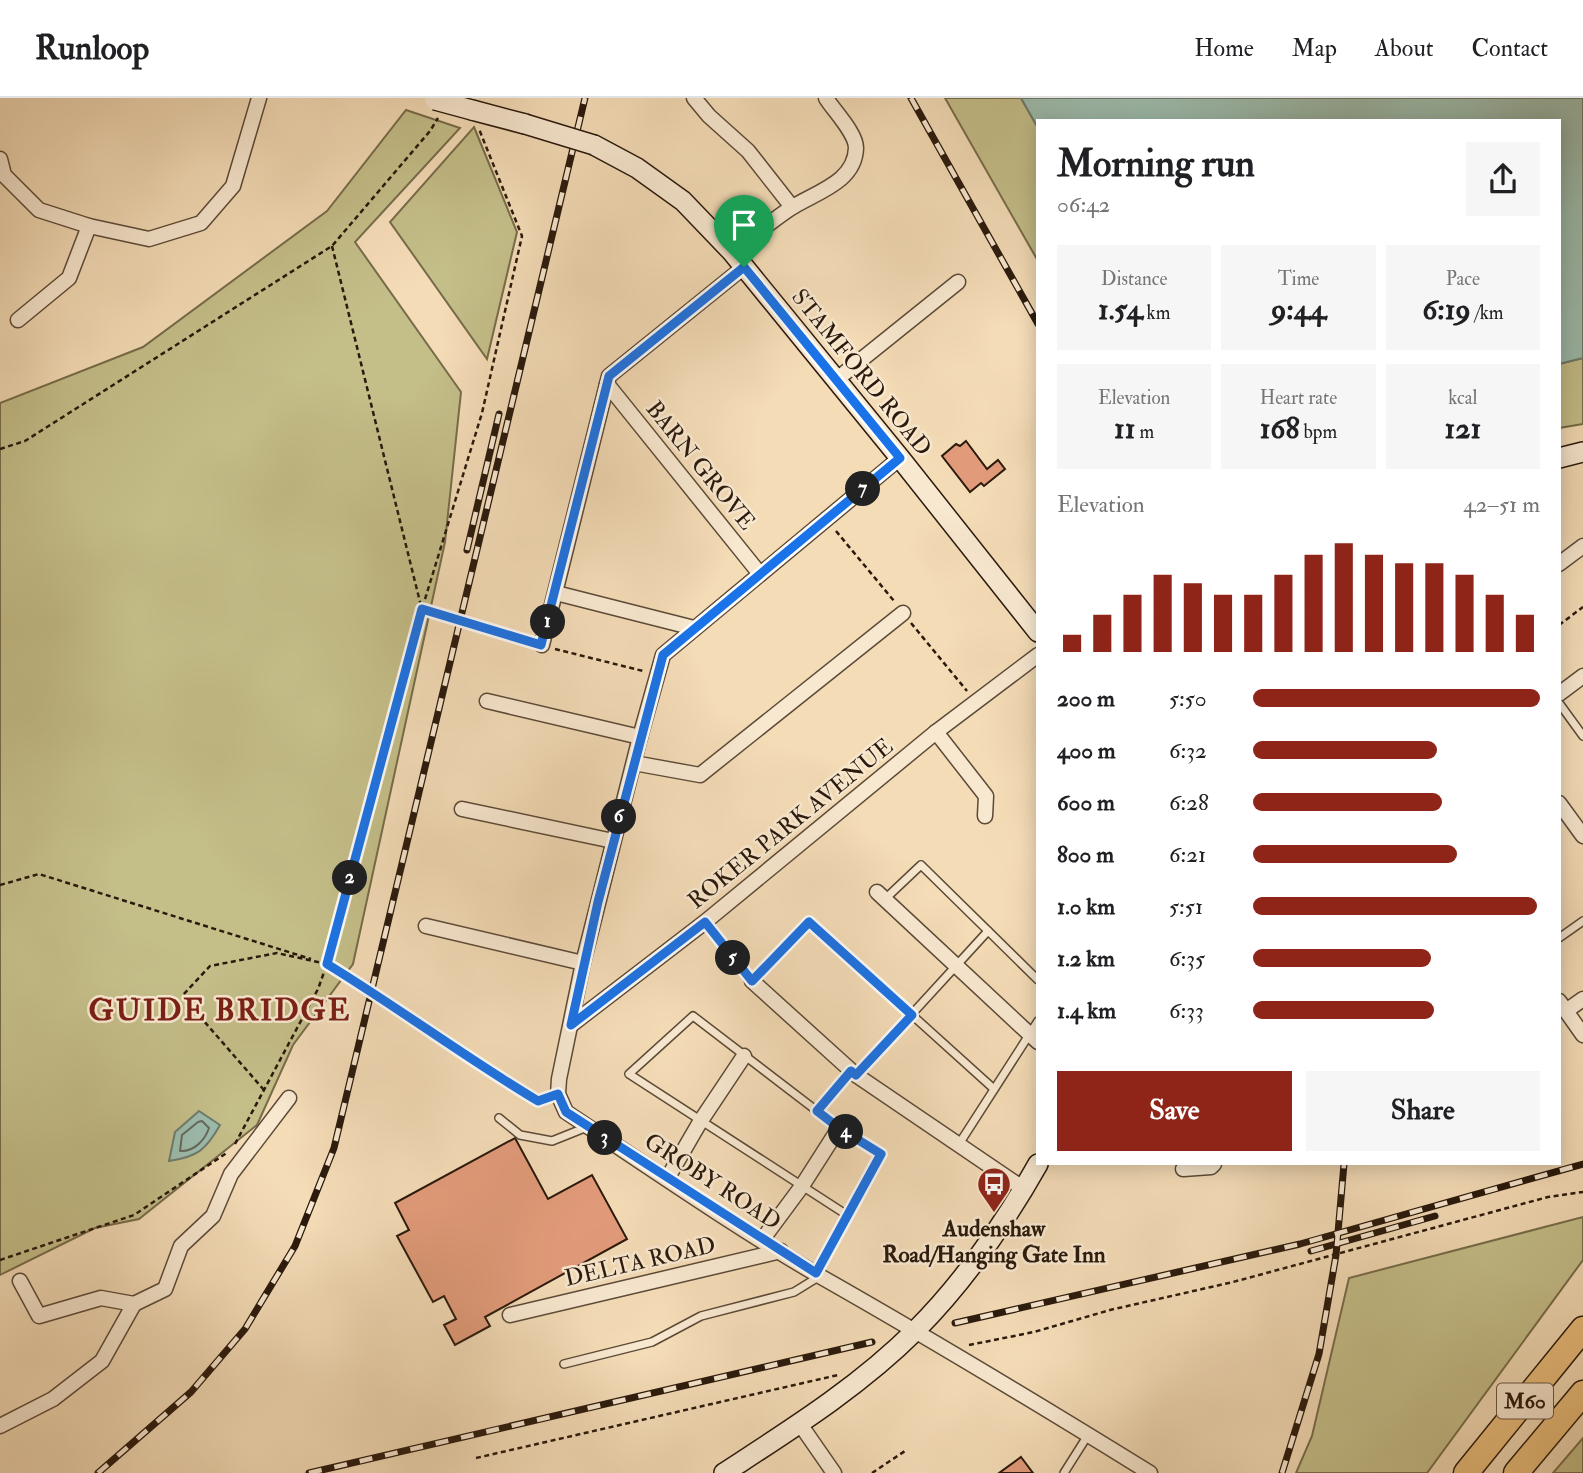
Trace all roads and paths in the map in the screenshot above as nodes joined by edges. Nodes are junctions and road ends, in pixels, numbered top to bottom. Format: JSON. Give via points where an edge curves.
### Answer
{"nodes":[{"id":1,"x":259,"y":98,"type":"edge"},
{"id":2,"x":694,"y":98,"type":"edge"},
{"id":3,"x":826,"y":98,"type":"edge"},
{"id":4,"x":436,"y":102,"type":"edge"},
{"id":5,"x":471,"y":110,"type":"junction"},
{"id":6,"x":0,"y":159,"type":"edge"},
{"id":7,"x":792,"y":208,"type":"junction"},
{"id":8,"x":89,"y":226,"type":"junction"},
{"id":9,"x":332,"y":246,"type":"junction"},
{"id":10,"x":738,"y":259,"type":"junction"},
{"id":11,"x":958,"y":282,"type":"dead end"},
{"id":12,"x":18,"y":320,"type":"dead end"},
{"id":13,"x":836,"y":380,"type":"junction"},
{"id":14,"x":607,"y":384,"type":"junction"},
{"id":15,"x":0,"y":449,"type":"edge"},
{"id":16,"x":1583,"y":452,"type":"edge"},
{"id":17,"x":900,"y":458,"type":"junction"},
{"id":18,"x":1561,"y":458,"type":"edge"},
{"id":19,"x":1583,"y":546,"type":"edge"},
{"id":20,"x":1561,"y":562,"type":"edge"},
{"id":21,"x":760,"y":574,"type":"junction"},
{"id":22,"x":556,"y":593,"type":"junction"},
{"id":23,"x":1583,"y":607,"type":"edge"},
{"id":24,"x":422,"y":609,"type":"junction"},
{"id":25,"x":903,"y":613,"type":"dead end"},
{"id":26,"x":1561,"y":624,"type":"edge"},
{"id":27,"x":694,"y":628,"type":"junction"},
{"id":28,"x":1036,"y":629,"type":"edge"},
{"id":29,"x":541,"y":645,"type":"junction"},
{"id":30,"x":1036,"y":657,"type":"edge"},
{"id":31,"x":657,"y":674,"type":"junction"},
{"id":32,"x":1583,"y":676,"type":"edge"},
{"id":33,"x":1561,"y":692,"type":"edge"},
{"id":34,"x":487,"y":701,"type":"dead end"},
{"id":35,"x":1561,"y":706,"type":"edge"},
{"id":36,"x":936,"y":732,"type":"junction"},
{"id":37,"x":1583,"y":736,"type":"edge"},
{"id":38,"x":640,"y":737,"type":"junction"},
{"id":39,"x":634,"y":763,"type":"junction"},
{"id":40,"x":1561,"y":806,"type":"edge"},
{"id":41,"x":462,"y":809,"type":"dead end"},
{"id":42,"x":985,"y":816,"type":"dead end"},
{"id":43,"x":1583,"y":836,"type":"edge"},
{"id":44,"x":613,"y":841,"type":"junction"},
{"id":45,"x":0,"y":885,"type":"edge"},
{"id":46,"x":880,"y":896,"type":"joint"},
{"id":47,"x":1583,"y":921,"type":"edge"},
{"id":48,"x":705,"y":922,"type":"junction"},
{"id":49,"x":426,"y":926,"type":"dead end"},
{"id":50,"x":988,"y":931,"type":"junction"},
{"id":51,"x":1561,"y":937,"type":"edge"},
{"id":52,"x":583,"y":963,"type":"junction"},
{"id":53,"x":327,"y":964,"type":"junction"},
{"id":54,"x":957,"y":967,"type":"junction"},
{"id":55,"x":1036,"y":978,"type":"edge"},
{"id":56,"x":752,"y":981,"type":"junction"},
{"id":57,"x":1583,"y":999,"type":"edge"},
{"id":58,"x":1563,"y":1006,"type":"edge"},
{"id":59,"x":912,"y":1015,"type":"junction"},
{"id":60,"x":571,"y":1025,"type":"junction"},
{"id":61,"x":1583,"y":1035,"type":"edge"},
{"id":62,"x":1033,"y":1038,"type":"edge"},
{"id":63,"x":744,"y":1056,"type":"junction"},
{"id":64,"x":853,"y":1073,"type":"junction"},
{"id":65,"x":994,"y":1088,"type":"junction"},
{"id":66,"x":264,"y":1090,"type":"junction"},
{"id":67,"x":558,"y":1094,"type":"junction"},
{"id":68,"x":289,"y":1098,"type":"dead end"},
{"id":69,"x":817,"y":1111,"type":"junction"},
{"id":70,"x":499,"y":1118,"type":"dead end"},
{"id":71,"x":700,"y":1122,"type":"junction"},
{"id":72,"x":588,"y":1126,"type":"junction"},
{"id":73,"x":839,"y":1128,"type":"junction"},
{"id":74,"x":958,"y":1145,"type":"junction"},
{"id":75,"x":1037,"y":1165,"type":"edge"},
{"id":76,"x":1213,"y":1165,"type":"edge"},
{"id":77,"x":1183,"y":1170,"type":"dead end"},
{"id":78,"x":667,"y":1179,"type":"junction"},
{"id":79,"x":802,"y":1186,"type":"junction"},
{"id":80,"x":1024,"y":1189,"type":"junction"},
{"id":81,"x":1583,"y":1192,"type":"edge"},
{"id":82,"x":847,"y":1214,"type":"junction"},
{"id":83,"x":762,"y":1240,"type":"junction"},
{"id":84,"x":781,"y":1251,"type":"junction"},
{"id":85,"x":0,"y":1260,"type":"edge"},
{"id":86,"x":818,"y":1274,"type":"junction"},
{"id":87,"x":20,"y":1282,"type":"dead end"},
{"id":88,"x":134,"y":1304,"type":"junction"},
{"id":89,"x":510,"y":1315,"type":"dead end"},
{"id":90,"x":1583,"y":1329,"type":"edge"},
{"id":91,"x":916,"y":1330,"type":"junction"},
{"id":92,"x":962,"y":1346,"type":"dead end"},
{"id":93,"x":564,"y":1364,"type":"dead end"},
{"id":94,"x":844,"y":1374,"type":"dead end"},
{"id":95,"x":1583,"y":1394,"type":"edge"},
{"id":96,"x":800,"y":1424,"type":"junction"},
{"id":97,"x":0,"y":1426,"type":"edge"},
{"id":98,"x":1088,"y":1435,"type":"junction"},
{"id":99,"x":905,"y":1451,"type":"dead end"},
{"id":100,"x":476,"y":1458,"type":"dead end"},
{"id":101,"x":730,"y":1471,"type":"edge"},
{"id":102,"x":834,"y":1473,"type":"edge"},
{"id":103,"x":872,"y":1473,"type":"edge"},
{"id":104,"x":1064,"y":1473,"type":"edge"},
{"id":105,"x":1150,"y":1473,"type":"edge"},
{"id":106,"x":1466,"y":1473,"type":"edge"},
{"id":107,"x":1516,"y":1473,"type":"edge"}],
"edges":[{"from":1,"to":8,"type":"street","via":[[233,186],[201,223],[149,239]]},
{"from":2,"to":7,"type":"street","via":[[748,151]]},
{"from":3,"to":7,"type":"street","via":[[851,131],[856,146],[852,165],[841,178]]},
{"from":4,"to":5,"type":"street","name":"STAMFORD ROAD","bridge":true},
{"from":4,"to":9,"type":"path","via":[[430,131]]},
{"from":5,"to":10,"type":"street","name":"STAMFORD ROAD","bridge":true,"via":[[594,145],[637,168],[683,201]]},
{"from":5,"to":24,"type":"path","via":[[522,236],[482,412]]},
{"from":6,"to":8,"type":"street","via":[[4,174],[39,210]]},
{"from":7,"to":10,"type":"street"},
{"from":8,"to":12,"type":"street","via":[[69,278]]},
{"from":9,"to":15,"type":"path","via":[[25,441]]},
{"from":9,"to":24,"type":"path"},
{"from":10,"to":13,"type":"street","name":"STAMFORD ROAD"},
{"from":10,"to":14,"type":"street","via":[[609,376]]},
{"from":11,"to":13,"type":"street"},
{"from":13,"to":17,"type":"street","name":"STAMFORD ROAD"},
{"from":14,"to":21,"type":"street","name":"BARN GROVE"},
{"from":14,"to":22,"type":"street"},
{"from":16,"to":18,"type":"street"},
{"from":17,"to":21,"type":"street"},
{"from":17,"to":28,"type":"street","name":"STAMFORD ROAD"},
{"from":19,"to":20,"type":"street"},
{"from":21,"to":27,"type":"street"},
{"from":22,"to":27,"type":"street"},
{"from":22,"to":29,"type":"street"},
{"from":23,"to":26,"type":"path"},
{"from":24,"to":29,"type":"path","bridge":true},
{"from":24,"to":53,"type":"path"},
{"from":25,"to":39,"type":"street","via":[[700,775]]},
{"from":27,"to":31,"type":"street","via":[[663,655]]},
{"from":29,"to":31,"type":"path"},
{"from":30,"to":36,"type":"street","name":"ROKER PARK AVENUE"},
{"from":31,"to":38,"type":"street"},
{"from":32,"to":33,"type":"street"},
{"from":34,"to":38,"type":"street"},
{"from":35,"to":37,"type":"lane"},
{"from":36,"to":42,"type":"street","via":[[986,796]]},
{"from":36,"to":48,"type":"street","name":"ROKER PARK AVENUE"},
{"from":38,"to":39,"type":"street"},
{"from":39,"to":44,"type":"street"},
{"from":40,"to":43,"type":"street"},
{"from":41,"to":44,"type":"street"},
{"from":44,"to":52,"type":"street"},
{"from":45,"to":53,"type":"path","via":[[39,874]]},
{"from":46,"to":50,"type":"lane","via":[[921,865]]},
{"from":46,"to":54,"type":"street"},
{"from":47,"to":51,"type":"lane"},
{"from":48,"to":56,"type":"path"},
{"from":48,"to":60,"type":"street","name":"ROKER PARK AVENUE"},
{"from":49,"to":52,"type":"street"},
{"from":50,"to":54,"type":"lane"},
{"from":50,"to":55,"type":"lane"},
{"from":52,"to":60,"type":"street"},
{"from":53,"to":66,"type":"path"},
{"from":53,"to":66,"type":"path","via":[[277,953],[210,966],[181,996]]},
{"from":53,"to":67,"type":"path","bridge":true,"via":[[538,1101]]},
{"from":54,"to":59,"type":"lane"},
{"from":54,"to":62,"type":"street"},
{"from":56,"to":59,"type":"lane","via":[[809,922]]},
{"from":56,"to":64,"type":"street"},
{"from":57,"to":58,"type":"street"},
{"from":58,"to":61,"type":"street"},
{"from":59,"to":64,"type":"lane"},
{"from":59,"to":65,"type":"lane"},
{"from":60,"to":67,"type":"street"},
{"from":62,"to":65,"type":"lane"},
{"from":63,"to":69,"type":"lane"},
{"from":63,"to":71,"type":"street"},
{"from":63,"to":71,"type":"lane","via":[[693,1016],[629,1074]]},
{"from":64,"to":69,"type":"lane"},
{"from":64,"to":74,"type":"street"},
{"from":65,"to":74,"type":"lane"},
{"from":66,"to":85,"type":"path","via":[[232,1150],[134,1215]]},
{"from":67,"to":72,"type":"street","name":"GROBY ROAD","via":[[566,1112]]},
{"from":68,"to":88,"type":"street","via":[[231,1174],[213,1216],[181,1247],[165,1289]]},
{"from":69,"to":73,"type":"lane"},
{"from":70,"to":72,"type":"lane","via":[[520,1135],[552,1141]]},
{"from":71,"to":78,"type":"street"},
{"from":71,"to":79,"type":"lane"},
{"from":72,"to":78,"type":"street","name":"GROBY ROAD"},
{"from":73,"to":79,"type":"street"},
{"from":73,"to":82,"type":"lane","via":[[881,1154]]},
{"from":74,"to":80,"type":"street"},
{"from":75,"to":80,"type":"street"},
{"from":76,"to":77,"type":"street"},
{"from":78,"to":83,"type":"street","name":"GROBY ROAD"},
{"from":79,"to":82,"type":"lane"},
{"from":79,"to":83,"type":"street"},
{"from":80,"to":91,"type":"street","via":[[981,1255]]},
{"from":81,"to":92,"type":"path","via":[[1034,1332]]},
{"from":82,"to":86,"type":"lane"},
{"from":83,"to":84,"type":"street","name":"GROBY ROAD"},
{"from":84,"to":86,"type":"street","name":"GROBY ROAD"},
{"from":84,"to":89,"type":"street","name":"DELTA ROAD"},
{"from":86,"to":91,"type":"street","name":"GROBY ROAD"},
{"from":86,"to":93,"type":"lane","via":[[794,1292],[701,1316],[652,1342]]},
{"from":87,"to":88,"type":"street","via":[[39,1316],[101,1298]]},
{"from":88,"to":97,"type":"street","via":[[102,1361],[53,1399]]},
{"from":90,"to":106,"type":"highway","number":"M60"},
{"from":91,"to":96,"type":"street"},
{"from":91,"to":98,"type":"street","name":"GROBY ROAD"},
{"from":94,"to":100,"type":"path"},
{"from":95,"to":107,"type":"highway","number":"M60"},
{"from":96,"to":101,"type":"street"},
{"from":96,"to":102,"type":"street"},
{"from":98,"to":104,"type":"lane"},
{"from":98,"to":105,"type":"street","name":"GROBY ROAD"},
{"from":99,"to":103,"type":"path"}]}
